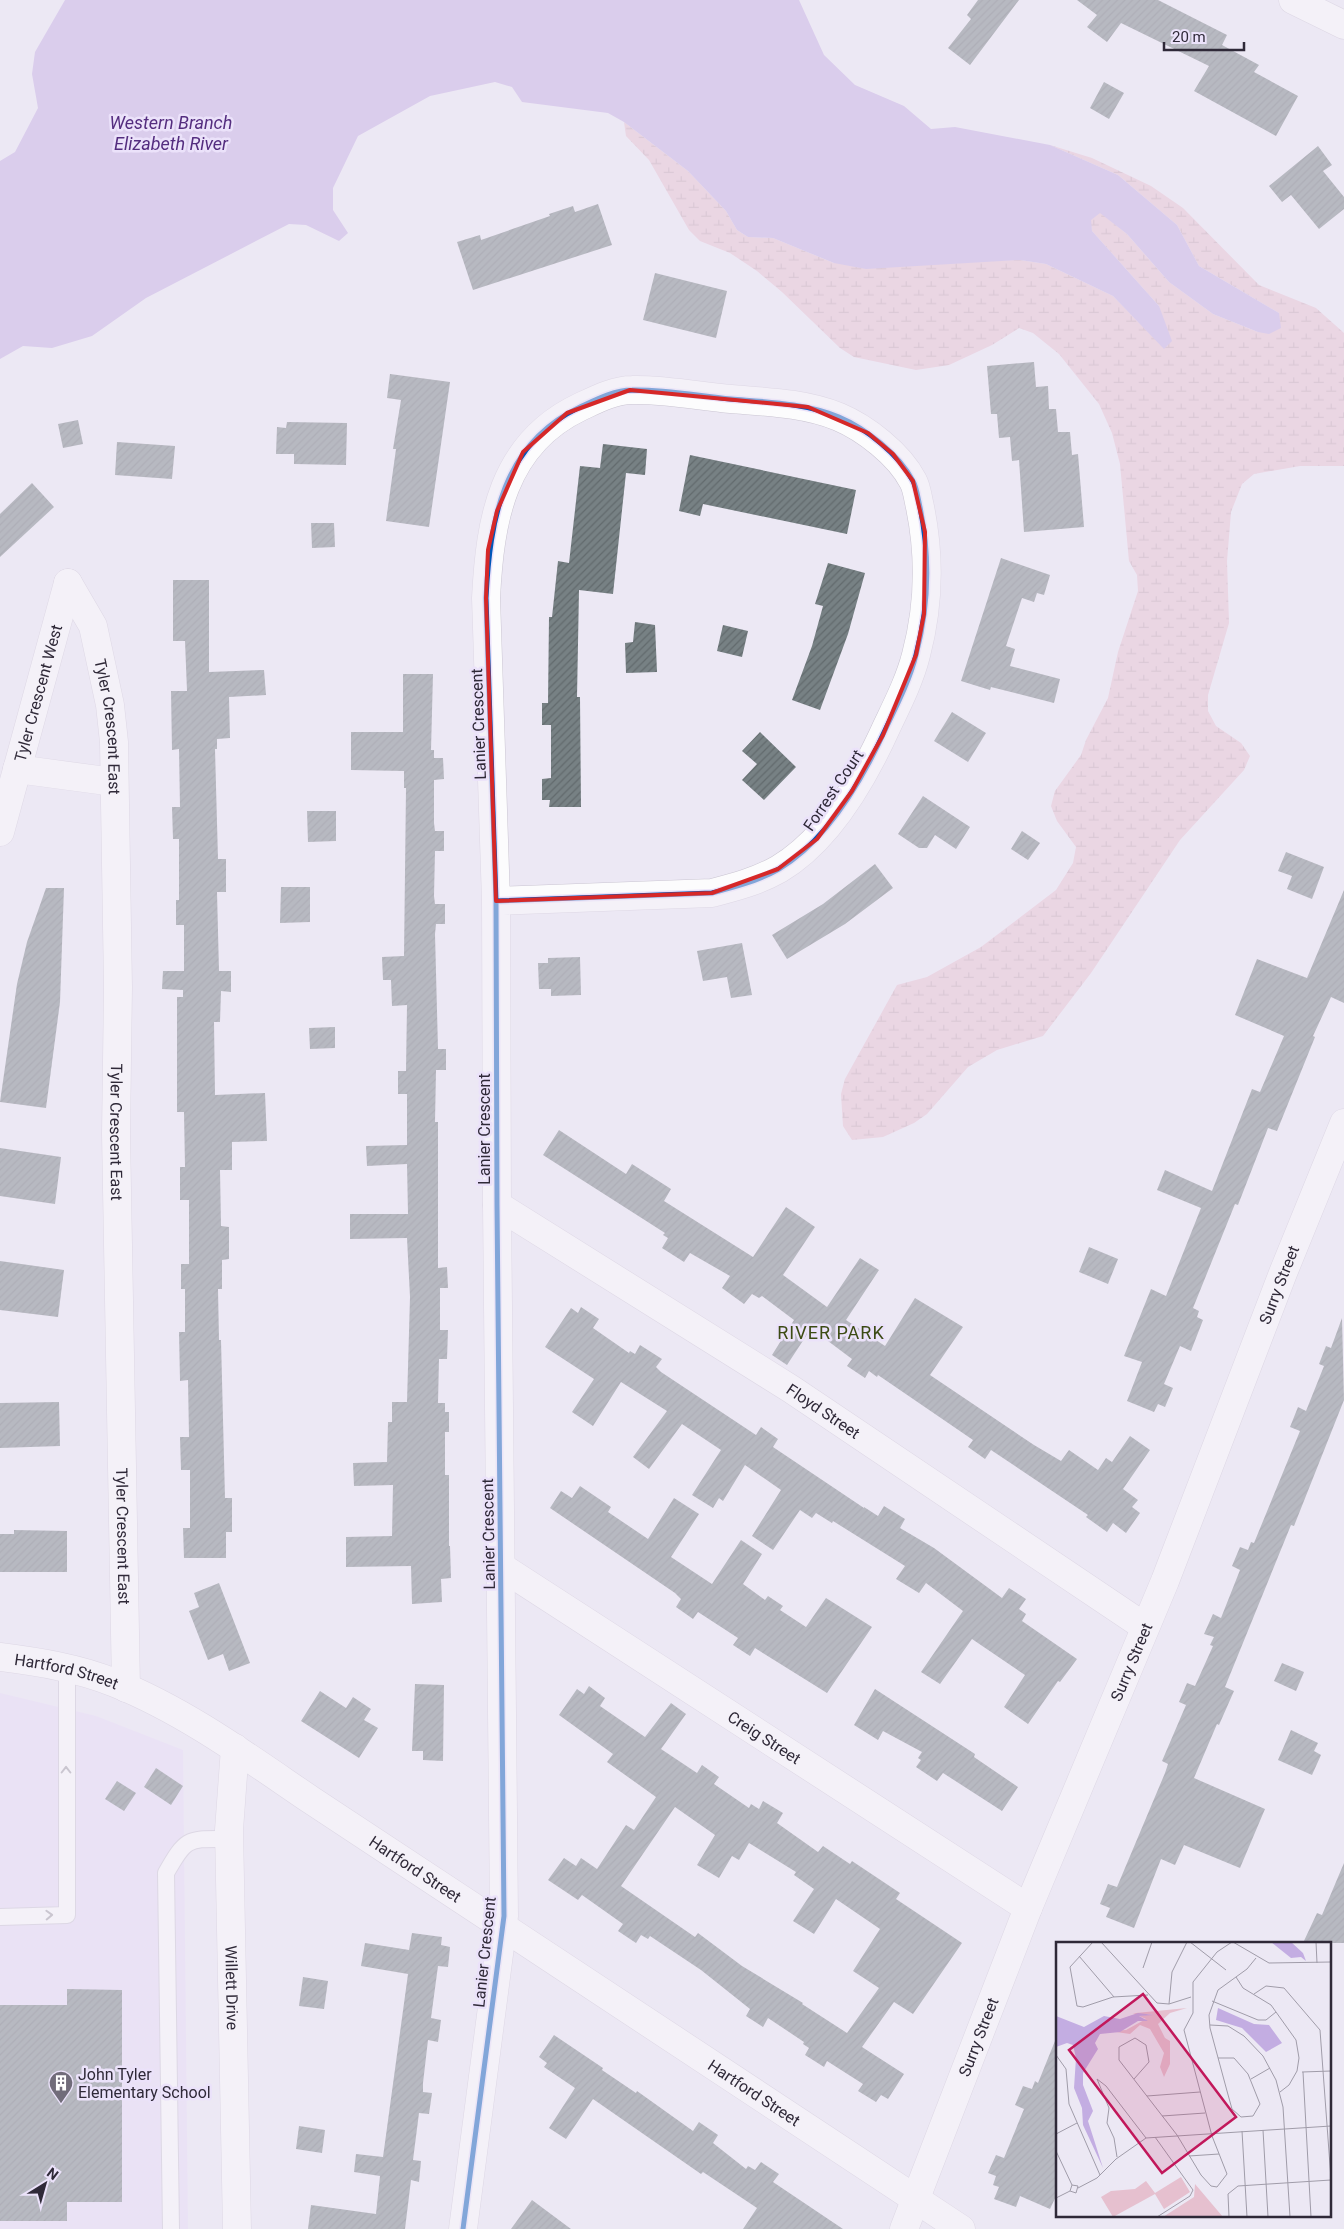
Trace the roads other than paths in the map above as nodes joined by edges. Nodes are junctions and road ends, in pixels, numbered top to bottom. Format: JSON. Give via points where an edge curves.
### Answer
{"nodes":[{"id":1,"x":1293,"y":0,"type":"edge"},
{"id":2,"x":1344,"y":25,"type":"edge"},
{"id":3,"x":902,"y":466,"type":"joint"},
{"id":4,"x":68,"y":583,"type":"joint"},
{"id":5,"x":17,"y":770,"type":"junction"},
{"id":6,"x":114,"y":782,"type":"junction"},
{"id":7,"x":0,"y":832,"type":"edge"},
{"id":8,"x":496,"y":900,"type":"junction"},
{"id":9,"x":1344,"y":1123,"type":"edge"},
{"id":10,"x":497,"y":1205,"type":"junction"},
{"id":11,"x":500,"y":1566,"type":"junction"},
{"id":12,"x":1146,"y":1627,"type":"junction"},
{"id":13,"x":0,"y":1657,"type":"edge"},
{"id":14,"x":67,"y":1668,"type":"junction"},
{"id":15,"x":126,"y":1688,"type":"junction"},
{"id":16,"x":235,"y":1748,"type":"junction"},
{"id":17,"x":230,"y":1840,"type":"junction"},
{"id":18,"x":1028,"y":1908,"type":"junction"},
{"id":19,"x":0,"y":1917,"type":"edge"},
{"id":20,"x":503,"y":1927,"type":"junction"},
{"id":21,"x":916,"y":2199,"type":"junction"},
{"id":22,"x":171,"y":2229,"type":"edge"},
{"id":23,"x":237,"y":2229,"type":"edge"},
{"id":24,"x":463,"y":2229,"type":"edge"},
{"id":25,"x":904,"y":2229,"type":"edge"},
{"id":26,"x":961,"y":2229,"type":"edge"}],
"edges":[{"from":1,"to":2,"type":"street"},
{"from":3,"to":8,"type":"street","name":"Forrest Court","via":[[913,481],[925,532],[927,577],[916,655],[883,735],[852,791],[817,839],[778,869],[746,884],[712,893]]},
{"from":3,"to":8,"type":"street","name":"Lanier Crescent","via":[[868,433],[839,417],[808,407],[630,390],[597,398],[567,413],[523,452],[497,511],[488,550],[486,598]]},
{"from":4,"to":5,"type":"street","name":"Tyler Crescent West"},
{"from":4,"to":6,"type":"street","name":"Tyler Crescent East","via":[[93,626],[110,705]]},
{"from":5,"to":6,"type":"street"},
{"from":5,"to":7,"type":"street","name":"Tyler Crescent West"},
{"from":6,"to":15,"type":"street","name":"Tyler Crescent East","via":[[118,987],[116,1134]]},
{"from":8,"to":10,"type":"street","name":"Lanier Crescent"},
{"from":9,"to":12,"type":"street","name":"Surry Street"},
{"from":10,"to":11,"type":"street","name":"Lanier Crescent"},
{"from":10,"to":12,"type":"street","name":"Floyd Street","via":[[791,1389]]},
{"from":11,"to":18,"type":"street","name":"Creig Street"},
{"from":11,"to":20,"type":"street","name":"Lanier Crescent"},
{"from":12,"to":18,"type":"street","name":"Surry Street"},
{"from":13,"to":14,"type":"street","name":"Hartford Street"},
{"from":14,"to":15,"type":"street","name":"Hartford Street"},
{"from":19,"to":14,"type":"lane","one_way":true,"via":[[67,1915]]},
{"from":15,"to":16,"type":"street","name":"Hartford Street"},
{"from":16,"to":17,"type":"street","name":"Willett Drive"},
{"from":16,"to":20,"type":"street","name":"Hartford Street"},
{"from":17,"to":22,"type":"lane","via":[[194,1839],[180,1849],[166,1873]]},
{"from":17,"to":23,"type":"street","name":"Willett Drive"},
{"from":18,"to":21,"type":"street","name":"Surry Street"},
{"from":20,"to":21,"type":"street","name":"Hartford Street"},
{"from":20,"to":24,"type":"street","name":"Lanier Crescent"},
{"from":21,"to":25,"type":"street"},
{"from":21,"to":26,"type":"street","name":"Hartford Street"}]}
